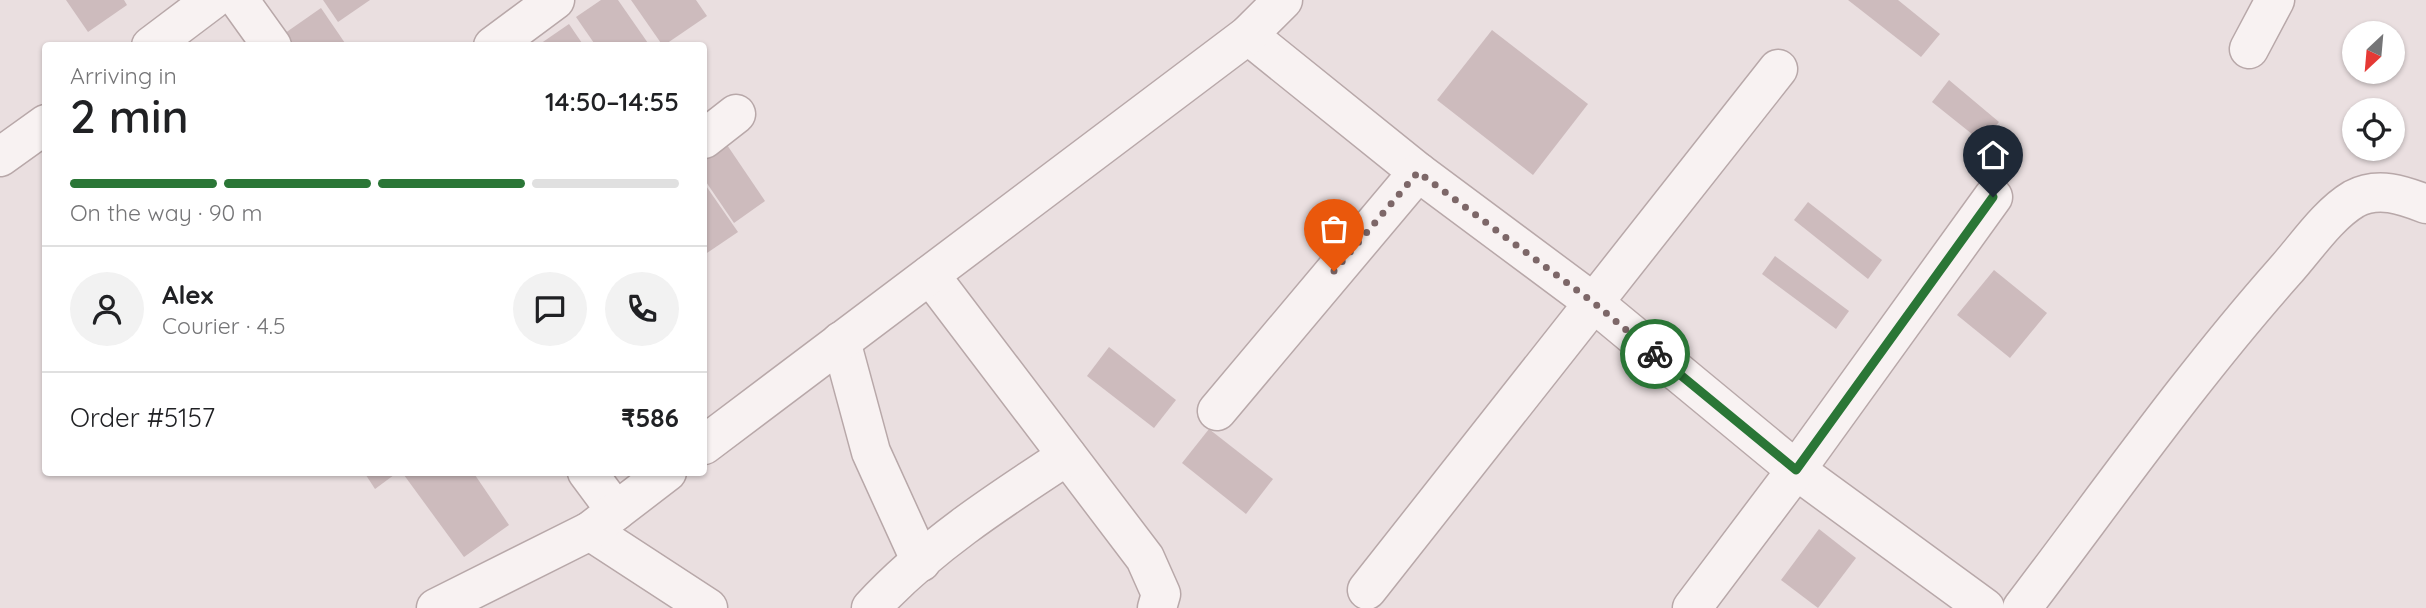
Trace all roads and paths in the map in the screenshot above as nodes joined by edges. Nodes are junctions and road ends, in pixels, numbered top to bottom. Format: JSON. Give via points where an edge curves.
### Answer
{"nodes":[{"id":1,"x":212,"y":0,"type":"edge"},
{"id":2,"x":239,"y":0,"type":"edge"},
{"id":3,"x":555,"y":0,"type":"edge"},
{"id":4,"x":1283,"y":0,"type":"edge"},
{"id":5,"x":2274,"y":0,"type":"edge"},
{"id":6,"x":1248,"y":35,"type":"junction"},
{"id":7,"x":156,"y":42,"type":"edge"},
{"id":8,"x":269,"y":42,"type":"edge"},
{"id":9,"x":499,"y":42,"type":"edge"},
{"id":10,"x":2249,"y":49,"type":"dead end"},
{"id":11,"x":1778,"y":69,"type":"dead end"},
{"id":12,"x":736,"y":114,"type":"dead end"},
{"id":13,"x":42,"y":127,"type":"edge"},
{"id":14,"x":707,"y":137,"type":"edge"},
{"id":15,"x":0,"y":157,"type":"edge"},
{"id":16,"x":1418,"y":172,"type":"junction"},
{"id":17,"x":1993,"y":197,"type":"dead end"},
{"id":18,"x":2426,"y":204,"type":"edge"},
{"id":19,"x":930,"y":275,"type":"junction"},
{"id":20,"x":1594,"y":303,"type":"junction"},
{"id":21,"x":841,"y":341,"type":"junction"},
{"id":22,"x":1217,"y":411,"type":"dead end"},
{"id":23,"x":707,"y":443,"type":"edge"},
{"id":24,"x":1067,"y":456,"type":"junction"},
{"id":25,"x":1796,"y":470,"type":"junction"},
{"id":26,"x":588,"y":476,"type":"edge"},
{"id":27,"x":662,"y":476,"type":"edge"},
{"id":28,"x":603,"y":521,"type":"junction"},
{"id":29,"x":921,"y":562,"type":"junction"},
{"id":30,"x":1367,"y":590,"type":"dead end"},
{"id":31,"x":436,"y":608,"type":"edge"},
{"id":32,"x":708,"y":608,"type":"edge"},
{"id":33,"x":871,"y":608,"type":"edge"},
{"id":34,"x":1157,"y":608,"type":"edge"},
{"id":35,"x":1692,"y":608,"type":"edge"},
{"id":36,"x":1985,"y":608,"type":"edge"},
{"id":37,"x":2022,"y":608,"type":"edge"}],
"edges":[{"from":1,"to":7,"type":"street"},
{"from":2,"to":8,"type":"street"},
{"from":3,"to":9,"type":"street"},
{"from":4,"to":6,"type":"street"},
{"from":5,"to":10,"type":"street"},
{"from":6,"to":16,"type":"street"},
{"from":6,"to":19,"type":"street"},
{"from":11,"to":20,"type":"street"},
{"from":12,"to":14,"type":"street"},
{"from":13,"to":15,"type":"street"},
{"from":16,"to":20,"type":"street"},
{"from":16,"to":22,"type":"street"},
{"from":17,"to":25,"type":"street"},
{"from":18,"to":37,"type":"street","via":[[2374,192],[2354,200],[2327,224],[2239,323]]},
{"from":19,"to":21,"type":"street"},
{"from":19,"to":24,"type":"street"},
{"from":20,"to":25,"type":"street"},
{"from":20,"to":30,"type":"street"},
{"from":21,"to":23,"type":"street"},
{"from":21,"to":29,"type":"street","via":[[871,452]]},
{"from":24,"to":29,"type":"street","via":[[980,512]]},
{"from":24,"to":34,"type":"street","via":[[1145,558],[1161,594]]},
{"from":25,"to":35,"type":"street"},
{"from":25,"to":36,"type":"street"},
{"from":26,"to":28,"type":"street"},
{"from":27,"to":28,"type":"street"},
{"from":28,"to":31,"type":"street"},
{"from":28,"to":32,"type":"street"},
{"from":29,"to":33,"type":"street"}]}
